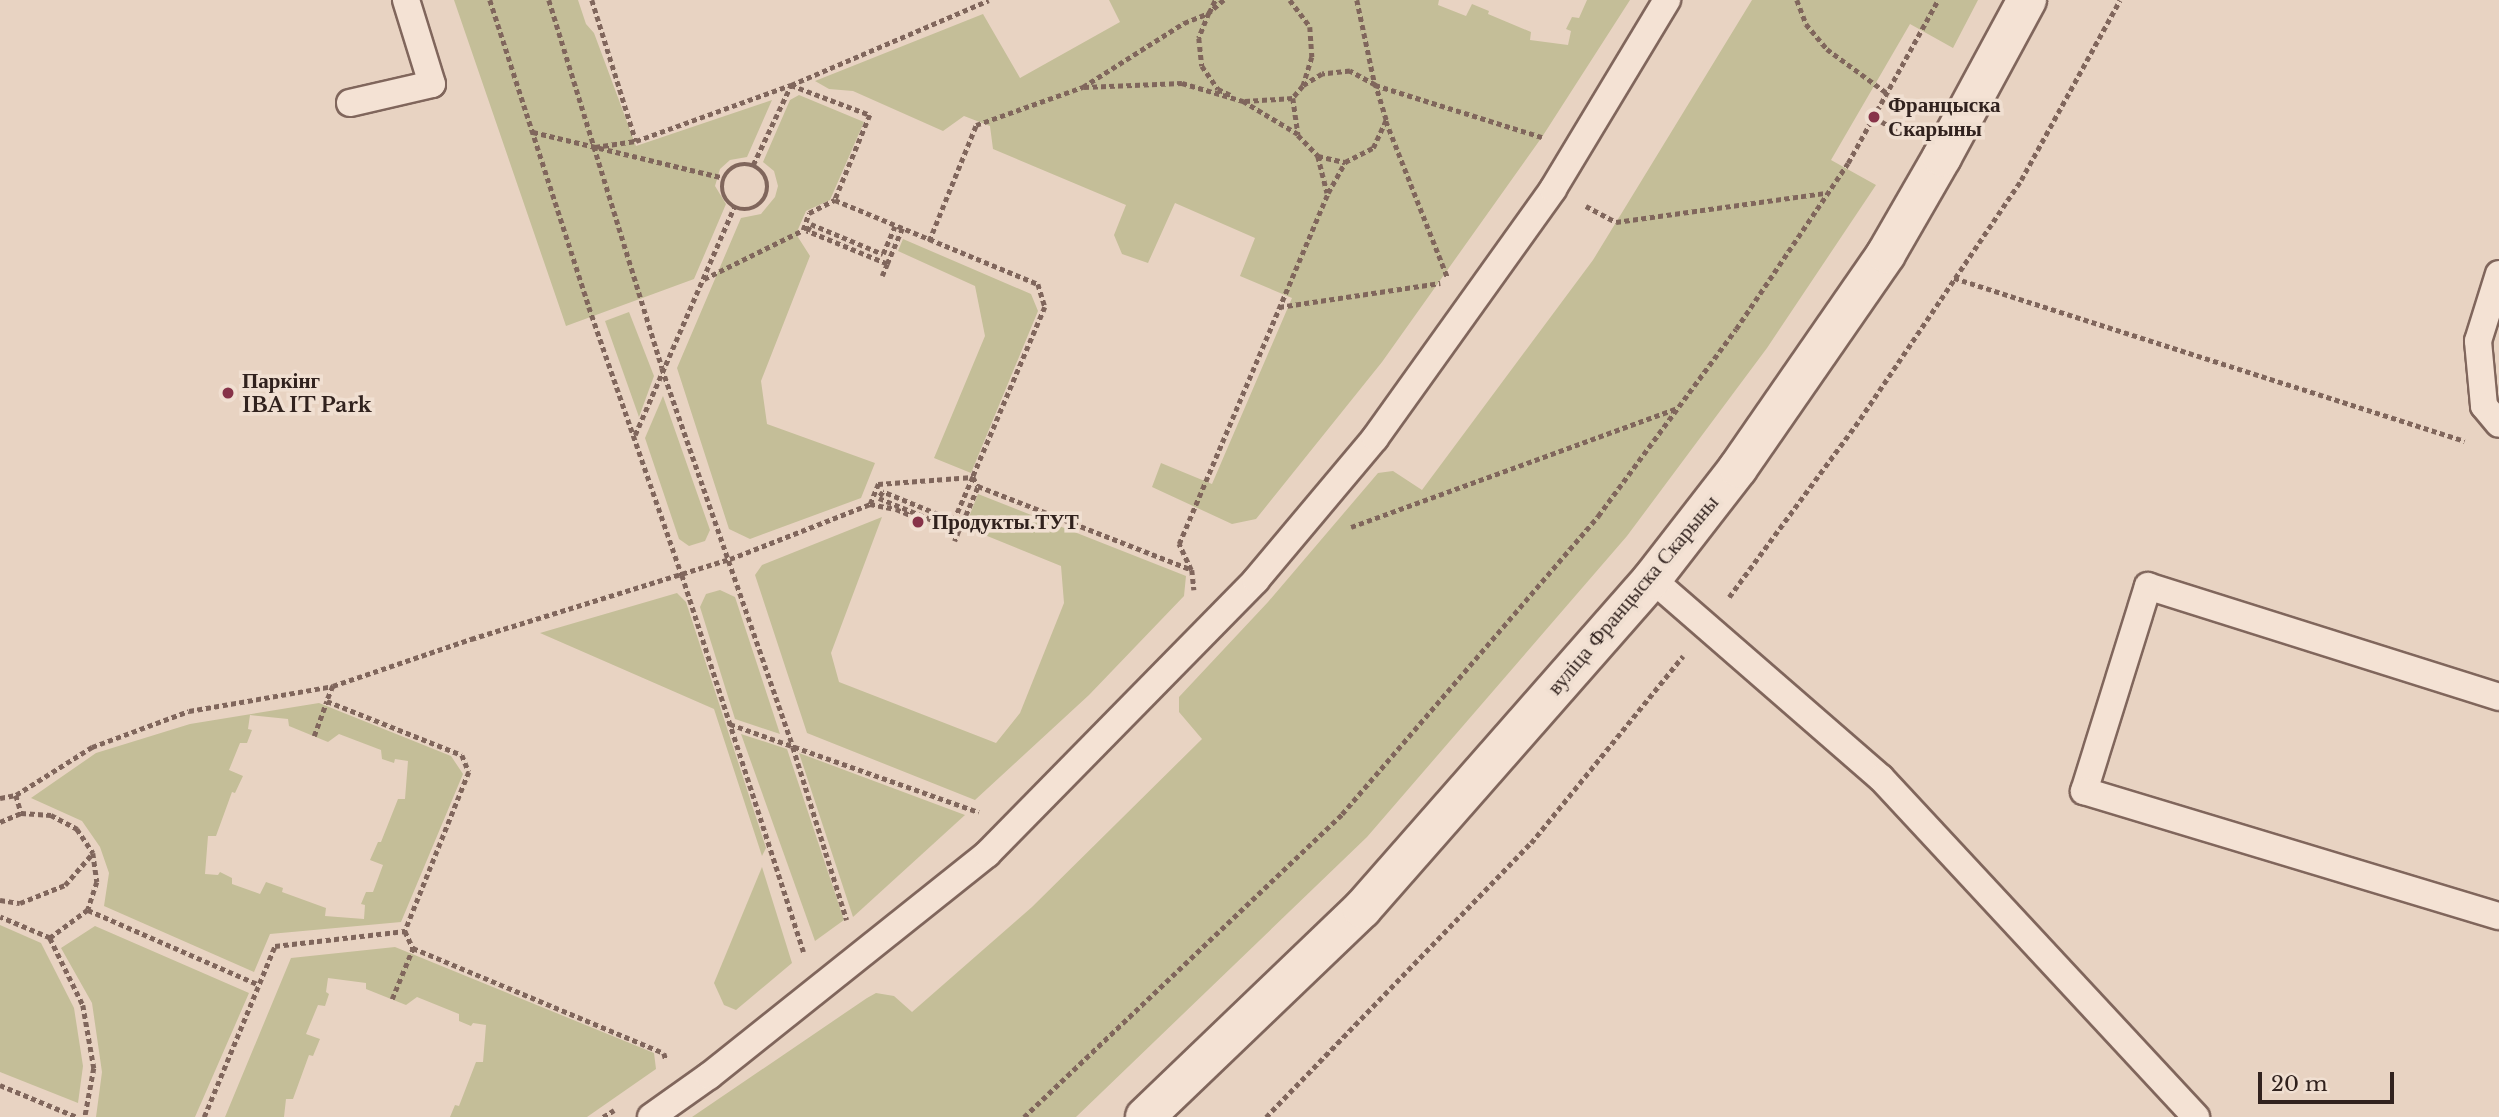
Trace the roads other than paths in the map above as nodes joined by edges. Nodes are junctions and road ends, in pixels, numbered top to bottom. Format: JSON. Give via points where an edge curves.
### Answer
{"nodes":[{"id":1,"x":406,"y":0,"type":"edge"},
{"id":2,"x":1667,"y":0,"type":"edge"},
{"id":3,"x":2027,"y":0,"type":"edge"},
{"id":4,"x":350,"y":103,"type":"dead end"},
{"id":5,"x":2499,"y":274,"type":"edge"},
{"id":6,"x":2499,"y":424,"type":"edge"},
{"id":7,"x":1652,"y":579,"type":"junction"},
{"id":8,"x":2499,"y":697,"type":"edge"},
{"id":9,"x":2499,"y":916,"type":"edge"},
{"id":10,"x":652,"y":1117,"type":"edge"},
{"id":11,"x":1145,"y":1117,"type":"edge"},
{"id":12,"x":2196,"y":1117,"type":"edge"}],
"edges":[{"from":1,"to":4,"type":"lane","via":[[432,84]]},
{"from":2,"to":10,"type":"lane","via":[[1553,189],[1375,438],[1256,580],[987,855]]},
{"from":3,"to":7,"type":"main road","name":"вуліца Францыска Скарыны","via":[[1886,254],[1738,468]]},
{"from":5,"to":6,"type":"lane","via":[[2478,341],[2484,406]]},
{"from":7,"to":11,"type":"main road","name":"вуліца Францыска Скарыны","via":[[1362,909]]},
{"from":7,"to":12,"type":"lane","via":[[1881,778]]},
{"from":8,"to":9,"type":"lane","via":[[2148,586],[2084,791]]}]}
